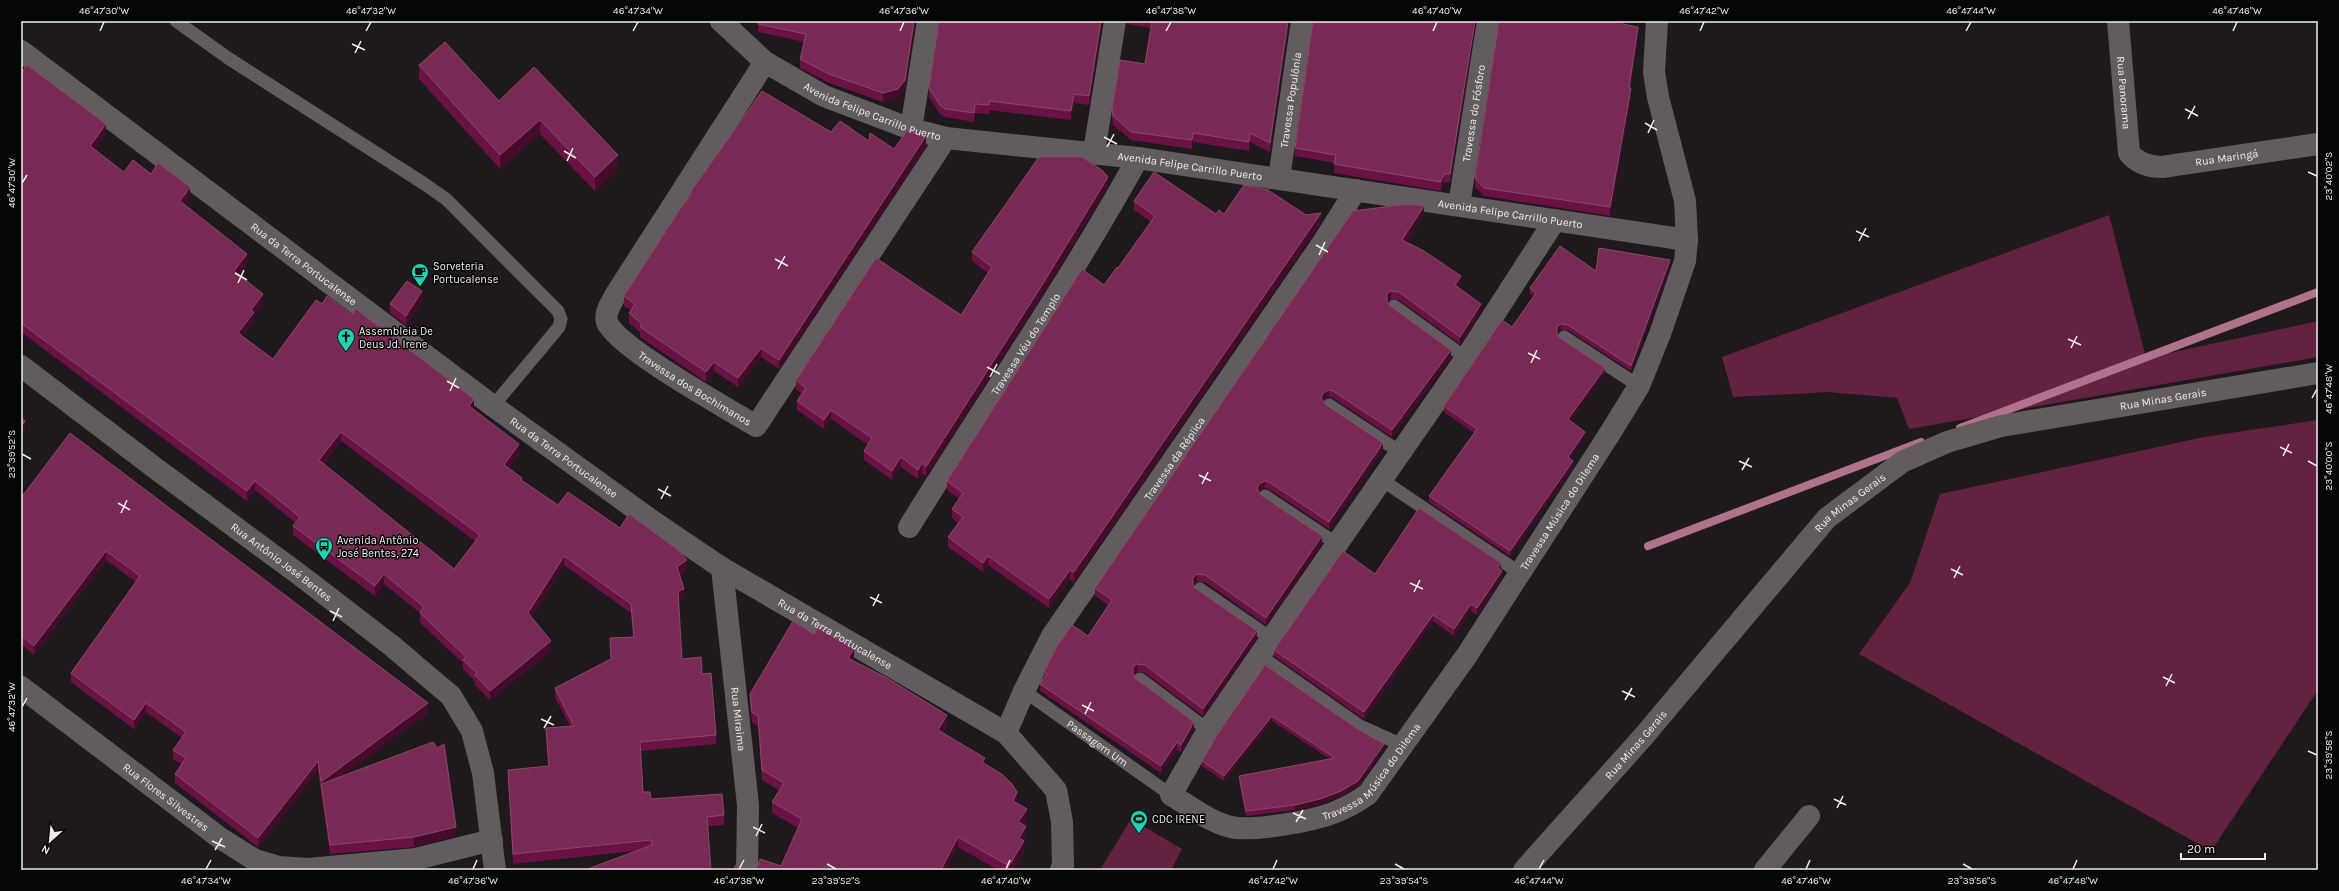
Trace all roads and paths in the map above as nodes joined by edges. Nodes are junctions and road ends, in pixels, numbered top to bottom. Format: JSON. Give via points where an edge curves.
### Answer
{"nodes":[{"id":1,"x":176,"y":21,"type":"edge"},
{"id":2,"x":928,"y":21,"type":"edge"},
{"id":3,"x":1115,"y":21,"type":"edge"},
{"id":4,"x":1302,"y":21,"type":"edge"},
{"id":5,"x":1488,"y":21,"type":"edge"},
{"id":6,"x":1657,"y":21,"type":"edge"},
{"id":7,"x":2118,"y":21,"type":"edge"},
{"id":8,"x":730,"y":25,"type":"edge"},
{"id":9,"x":21,"y":51,"type":"edge"},
{"id":10,"x":765,"y":62,"type":"junction"},
{"id":11,"x":910,"y":129,"type":"junction"},
{"id":12,"x":946,"y":138,"type":"junction"},
{"id":13,"x":2318,"y":144,"type":"edge"},
{"id":14,"x":1094,"y":152,"type":"junction"},
{"id":15,"x":1138,"y":158,"type":"junction"},
{"id":16,"x":2137,"y":161,"type":"joint"},
{"id":17,"x":1279,"y":178,"type":"junction"},
{"id":18,"x":1356,"y":190,"type":"junction"},
{"id":19,"x":1459,"y":205,"type":"junction"},
{"id":20,"x":1555,"y":220,"type":"junction"},
{"id":21,"x":1687,"y":240,"type":"junction"},
{"id":22,"x":1394,"y":306,"type":"dead end"},
{"id":23,"x":1564,"y":337,"type":"dead end"},
{"id":24,"x":1466,"y":358,"type":"junction"},
{"id":25,"x":21,"y":366,"type":"edge"},
{"id":26,"x":2318,"y":373,"type":"edge"},
{"id":27,"x":1639,"y":386,"type":"junction"},
{"id":28,"x":1328,"y":405,"type":"edge"},
{"id":29,"x":493,"y":406,"type":"junction"},
{"id":30,"x":1400,"y":452,"type":"junction"},
{"id":31,"x":1382,"y":480,"type":"junction"},
{"id":32,"x":1265,"y":496,"type":"edge"},
{"id":33,"x":909,"y":527,"type":"dead end"},
{"id":34,"x":1337,"y":544,"type":"junction"},
{"id":35,"x":722,"y":568,"type":"junction"},
{"id":36,"x":1520,"y":573,"type":"junction"},
{"id":37,"x":1200,"y":589,"type":"dead end"},
{"id":38,"x":1266,"y":648,"type":"junction"},
{"id":39,"x":1140,"y":679,"type":"dead end"},
{"id":40,"x":21,"y":687,"type":"edge"},
{"id":41,"x":1024,"y":691,"type":"junction"},
{"id":42,"x":1208,"y":730,"type":"junction"},
{"id":43,"x":1006,"y":733,"type":"junction"},
{"id":44,"x":1402,"y":745,"type":"junction"},
{"id":45,"x":1171,"y":795,"type":"junction"},
{"id":46,"x":1809,"y":816,"type":"dead end"},
{"id":47,"x":492,"y":840,"type":"junction"},
{"id":48,"x":495,"y":870,"type":"edge"},
{"id":49,"x":747,"y":870,"type":"edge"},
{"id":50,"x":1061,"y":870,"type":"edge"},
{"id":51,"x":1524,"y":870,"type":"edge"},
{"id":52,"x":1765,"y":870,"type":"edge"}],
"edges":[{"from":1,"to":29,"type":"lane","via":[[228,58],[446,199],[558,311],[561,319],[559,327]]},
{"from":2,"to":11,"type":"street"},
{"from":3,"to":14,"type":"street"},
{"from":4,"to":17,"type":"street","name":"Travessa Populônia"},
{"from":5,"to":19,"type":"street","name":"Travessa do Fósforo"},
{"from":6,"to":21,"type":"street","name":"Travessa Música do Dilema","via":[[1654,72],[1685,201]]},
{"from":7,"to":16,"type":"street","name":"Rua Panorama","via":[[2129,153]]},
{"from":8,"to":10,"type":"street","name":"Avenida Felipe Carrillo Puerto"},
{"from":9,"to":29,"type":"street","name":"Rua da Terra Portucalense"},
{"from":10,"to":11,"type":"street","name":"Avenida Felipe Carrillo Puerto","via":[[824,96]]},
{"from":10,"to":12,"type":"street","name":"Travessa dos Bochimanos","via":[[616,294],[606,315],[616,333],[662,369],[756,426]]},
{"from":11,"to":12,"type":"street","name":"Avenida Felipe Carrillo Puerto"},
{"from":12,"to":14,"type":"street","name":"Avenida Felipe Carrillo Puerto"},
{"from":13,"to":16,"type":"street","name":"Rua Maringá","via":[[2162,167],[2151,167]]},
{"from":14,"to":15,"type":"street","name":"Avenida Felipe Carrillo Puerto"},
{"from":15,"to":17,"type":"street","name":"Avenida Felipe Carrillo Puerto"},
{"from":15,"to":33,"type":"street","name":"Travessa Véu do Templo","via":[[1108,212]]},
{"from":17,"to":18,"type":"street","name":"Avenida Felipe Carrillo Puerto"},
{"from":18,"to":19,"type":"street","name":"Avenida Felipe Carrillo Puerto"},
{"from":18,"to":41,"type":"street","name":"Travessa da Réplica","via":[[1322,244],[1052,636]]},
{"from":19,"to":20,"type":"street","name":"Avenida Felipe Carrillo Puerto"},
{"from":20,"to":21,"type":"street","name":"Avenida Felipe Carrillo Puerto"},
{"from":20,"to":24,"type":"street"},
{"from":21,"to":27,"type":"street","name":"Travessa Música do Dilema","via":[[1686,261],[1677,290]]},
{"from":22,"to":24,"type":"lane"},
{"from":23,"to":27,"type":"lane"},
{"from":24,"to":30,"type":"street"},
{"from":25,"to":47,"type":"street","name":"Rua Antônio José Bentes","via":[[300,575],[392,646],[451,696],[472,731],[483,773]]},
{"from":26,"to":51,"type":"street","name":"Rua Minas Gerais","via":[[2001,426],[1947,442],[1902,462],[1827,518],[1643,737]]},
{"from":27,"to":36,"type":"street","name":"Travessa Música do Dilema"},
{"from":28,"to":30,"type":"lane"},
{"from":29,"to":35,"type":"street","name":"Rua da Terra Portucalense"},
{"from":30,"to":31,"type":"street"},
{"from":31,"to":34,"type":"street"},
{"from":31,"to":36,"type":"lane"},
{"from":32,"to":34,"type":"lane"},
{"from":34,"to":38,"type":"street"},
{"from":35,"to":43,"type":"street","name":"Rua da Terra Portucalense"},
{"from":35,"to":49,"type":"street","name":"Rua Miraima","via":[[748,805]]},
{"from":36,"to":44,"type":"street","name":"Travessa Música do Dilema","via":[[1467,655]]},
{"from":37,"to":38,"type":"lane"},
{"from":38,"to":42,"type":"street"},
{"from":38,"to":44,"type":"lane","via":[[1360,726]]},
{"from":39,"to":42,"type":"lane"},
{"from":40,"to":47,"type":"street","name":"Rua Flores Silvestres","via":[[220,838],[255,860],[279,867],[337,867],[416,859]]},
{"from":41,"to":43,"type":"street","name":"Travessa da Réplica"},
{"from":41,"to":45,"type":"lane","name":"Passagem Um"},
{"from":42,"to":45,"type":"street"},
{"from":43,"to":50,"type":"street","name":"Rua da Terra Portucalense","via":[[1056,790],[1062,822]]},
{"from":44,"to":45,"type":"street","name":"Travessa Música do Dilema","via":[[1368,794],[1332,814],[1284,824],[1250,828],[1231,827],[1215,821]]},
{"from":46,"to":52,"type":"street"},
{"from":47,"to":48,"type":"street","name":"Rua Antônio José Bentes"}]}
